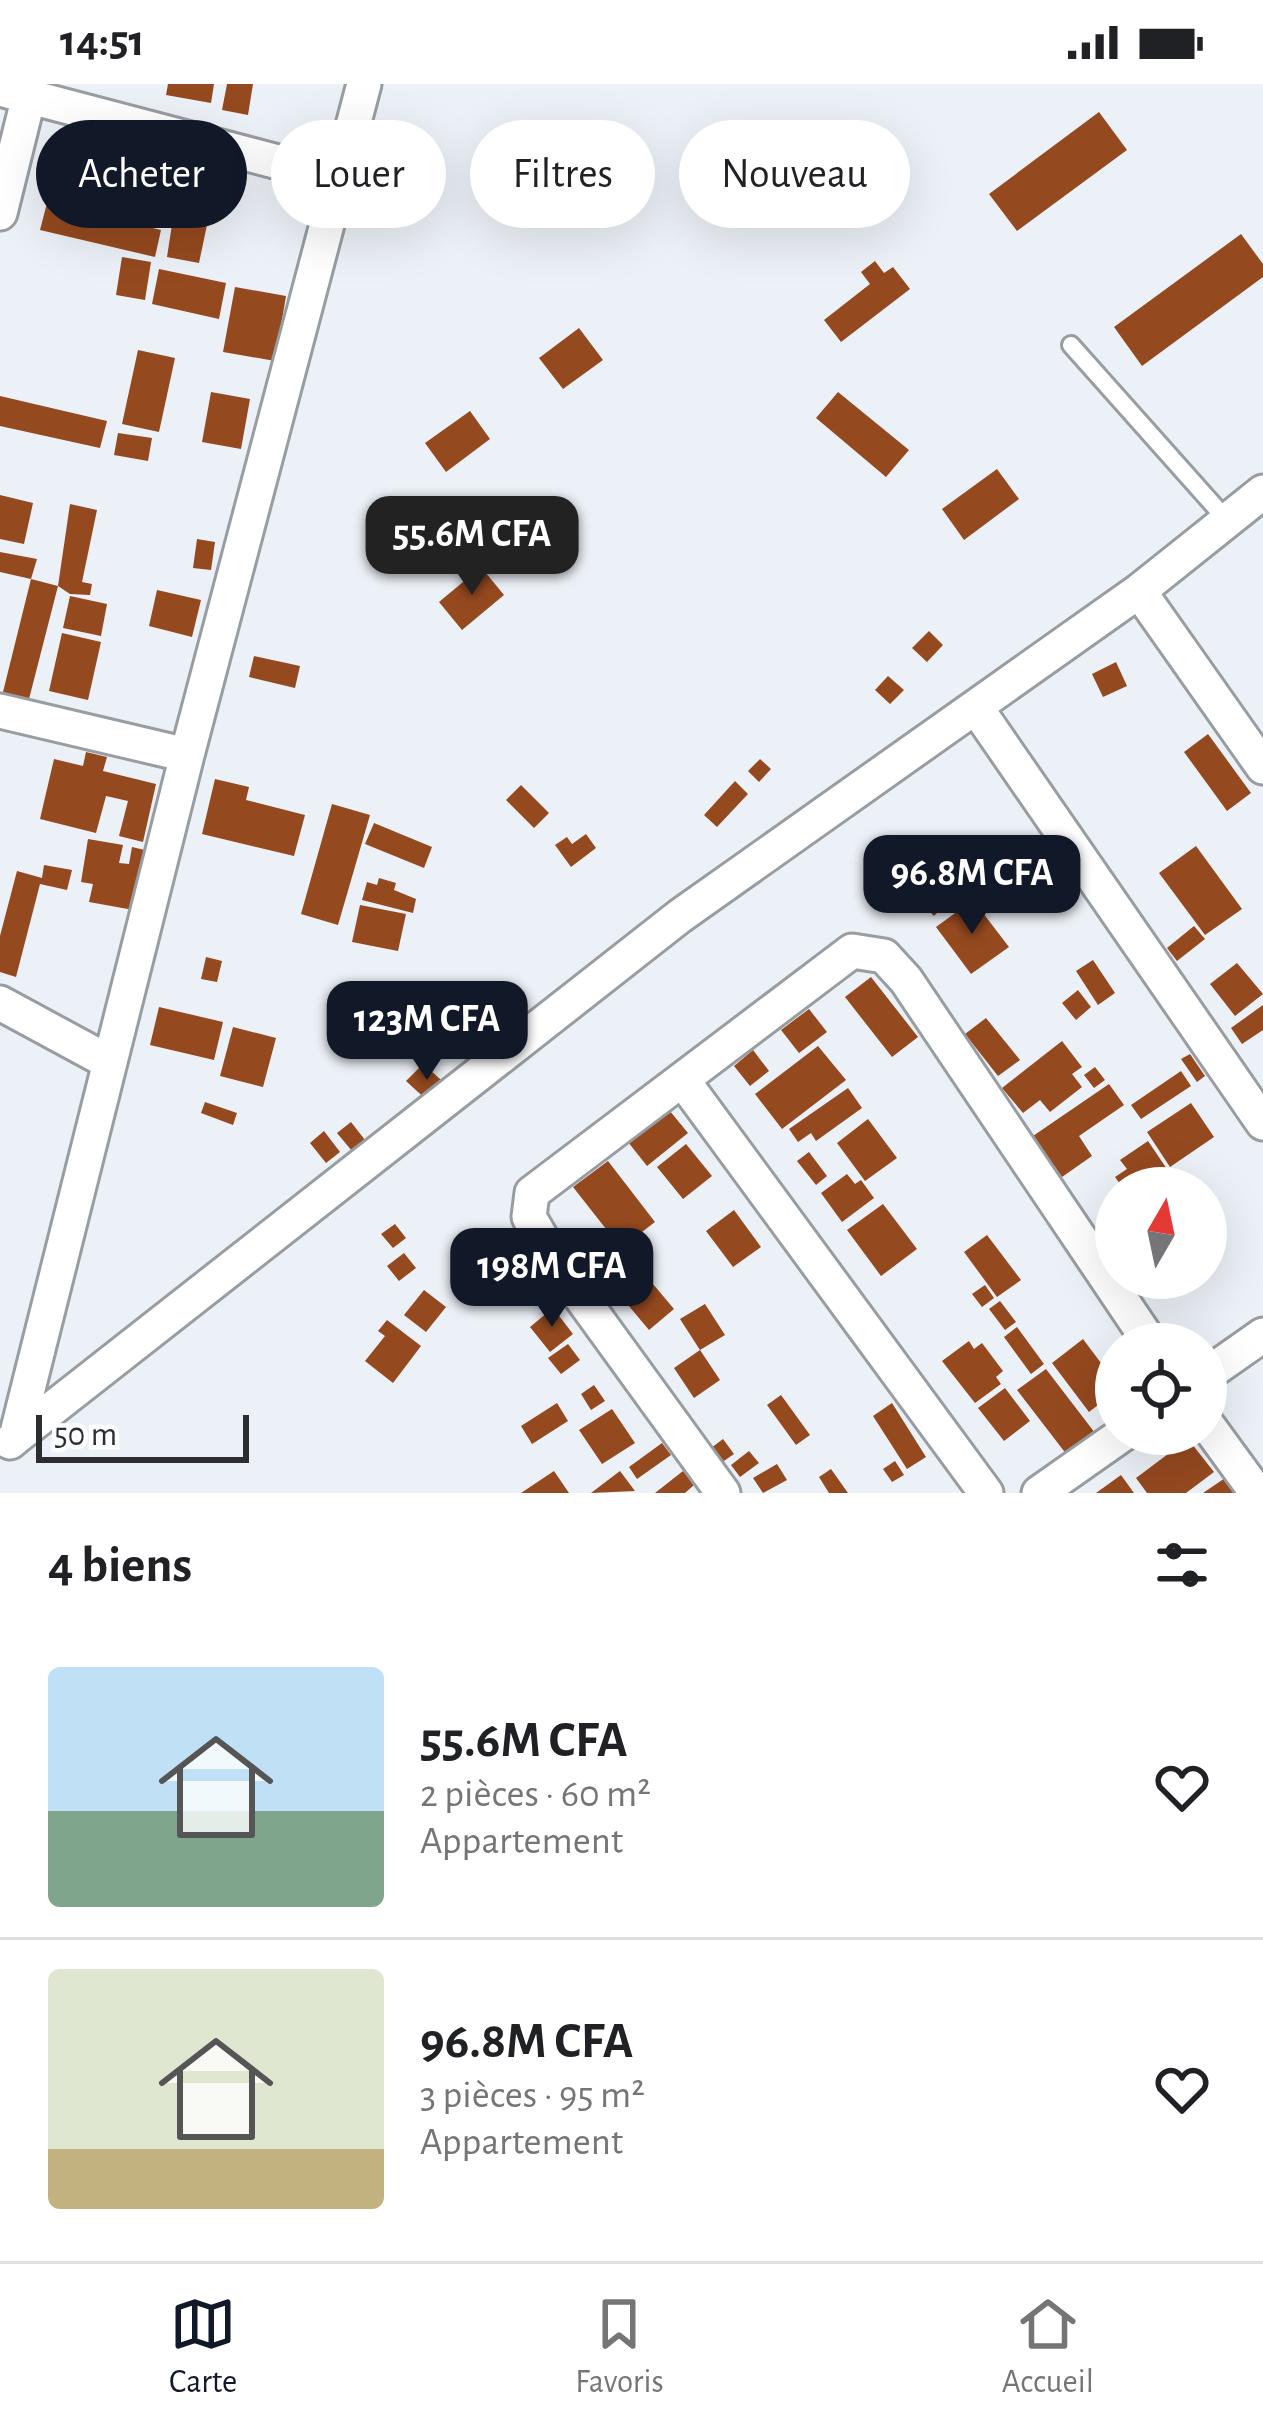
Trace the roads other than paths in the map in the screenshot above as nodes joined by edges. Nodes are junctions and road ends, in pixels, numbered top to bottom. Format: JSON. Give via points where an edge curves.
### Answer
{"nodes":[{"id":1,"x":364,"y":84,"type":"edge"},
{"id":2,"x":14,"y":93,"type":"edge"},
{"id":3,"x":354,"y":120,"type":"edge"},
{"id":4,"x":271,"y":160,"type":"edge"},
{"id":5,"x":0,"y":213,"type":"edge"},
{"id":6,"x":326,"y":228,"type":"edge"},
{"id":7,"x":1071,"y":345,"type":"dead end"},
{"id":8,"x":1263,"y":492,"type":"edge"},
{"id":9,"x":1225,"y":518,"type":"junction"},
{"id":10,"x":1139,"y":591,"type":"junction"},
{"id":11,"x":977,"y":709,"type":"junction"},
{"id":12,"x":0,"y":710,"type":"edge"},
{"id":13,"x":187,"y":755,"type":"junction"},
{"id":14,"x":1263,"y":766,"type":"edge"},
{"id":15,"x":0,"y":1003,"type":"edge"},
{"id":16,"x":110,"y":1063,"type":"junction"},
{"id":17,"x":684,"y":1082,"type":"junction"},
{"id":18,"x":1263,"y":1124,"type":"edge"},
{"id":19,"x":1137,"y":1323,"type":"edge"},
{"id":20,"x":1263,"y":1335,"type":"edge"},
{"id":21,"x":1227,"y":1361,"type":"edge"},
{"id":22,"x":8,"y":1444,"type":"edge"},
{"id":23,"x":1227,"y":1452,"type":"edge"},
{"id":24,"x":1095,"y":1454,"type":"edge"},
{"id":25,"x":724,"y":1493,"type":"edge"},
{"id":26,"x":986,"y":1493,"type":"edge"},
{"id":27,"x":1039,"y":1493,"type":"edge"},
{"id":28,"x":1257,"y":1493,"type":"edge"}],
"edges":[{"from":1,"to":3,"type":"street"},
{"from":2,"to":4,"type":"street"},
{"from":2,"to":5,"type":"street"},
{"from":6,"to":13,"type":"street"},
{"from":7,"to":9,"type":"lane"},
{"from":8,"to":9,"type":"street"},
{"from":9,"to":10,"type":"street"},
{"from":10,"to":11,"type":"street"},
{"from":10,"to":14,"type":"street"},
{"from":11,"to":18,"type":"street"},
{"from":11,"to":22,"type":"street","via":[[680,916]]},
{"from":12,"to":13,"type":"street"},
{"from":13,"to":16,"type":"street"},
{"from":15,"to":16,"type":"street"},
{"from":16,"to":22,"type":"street"},
{"from":17,"to":19,"type":"street","via":[[852,951],[884,956]]},
{"from":17,"to":25,"type":"street","via":[[532,1193],[529,1217]]},
{"from":17,"to":26,"type":"street"},
{"from":20,"to":21,"type":"street"},
{"from":23,"to":28,"type":"street"},
{"from":24,"to":27,"type":"street"}]}
